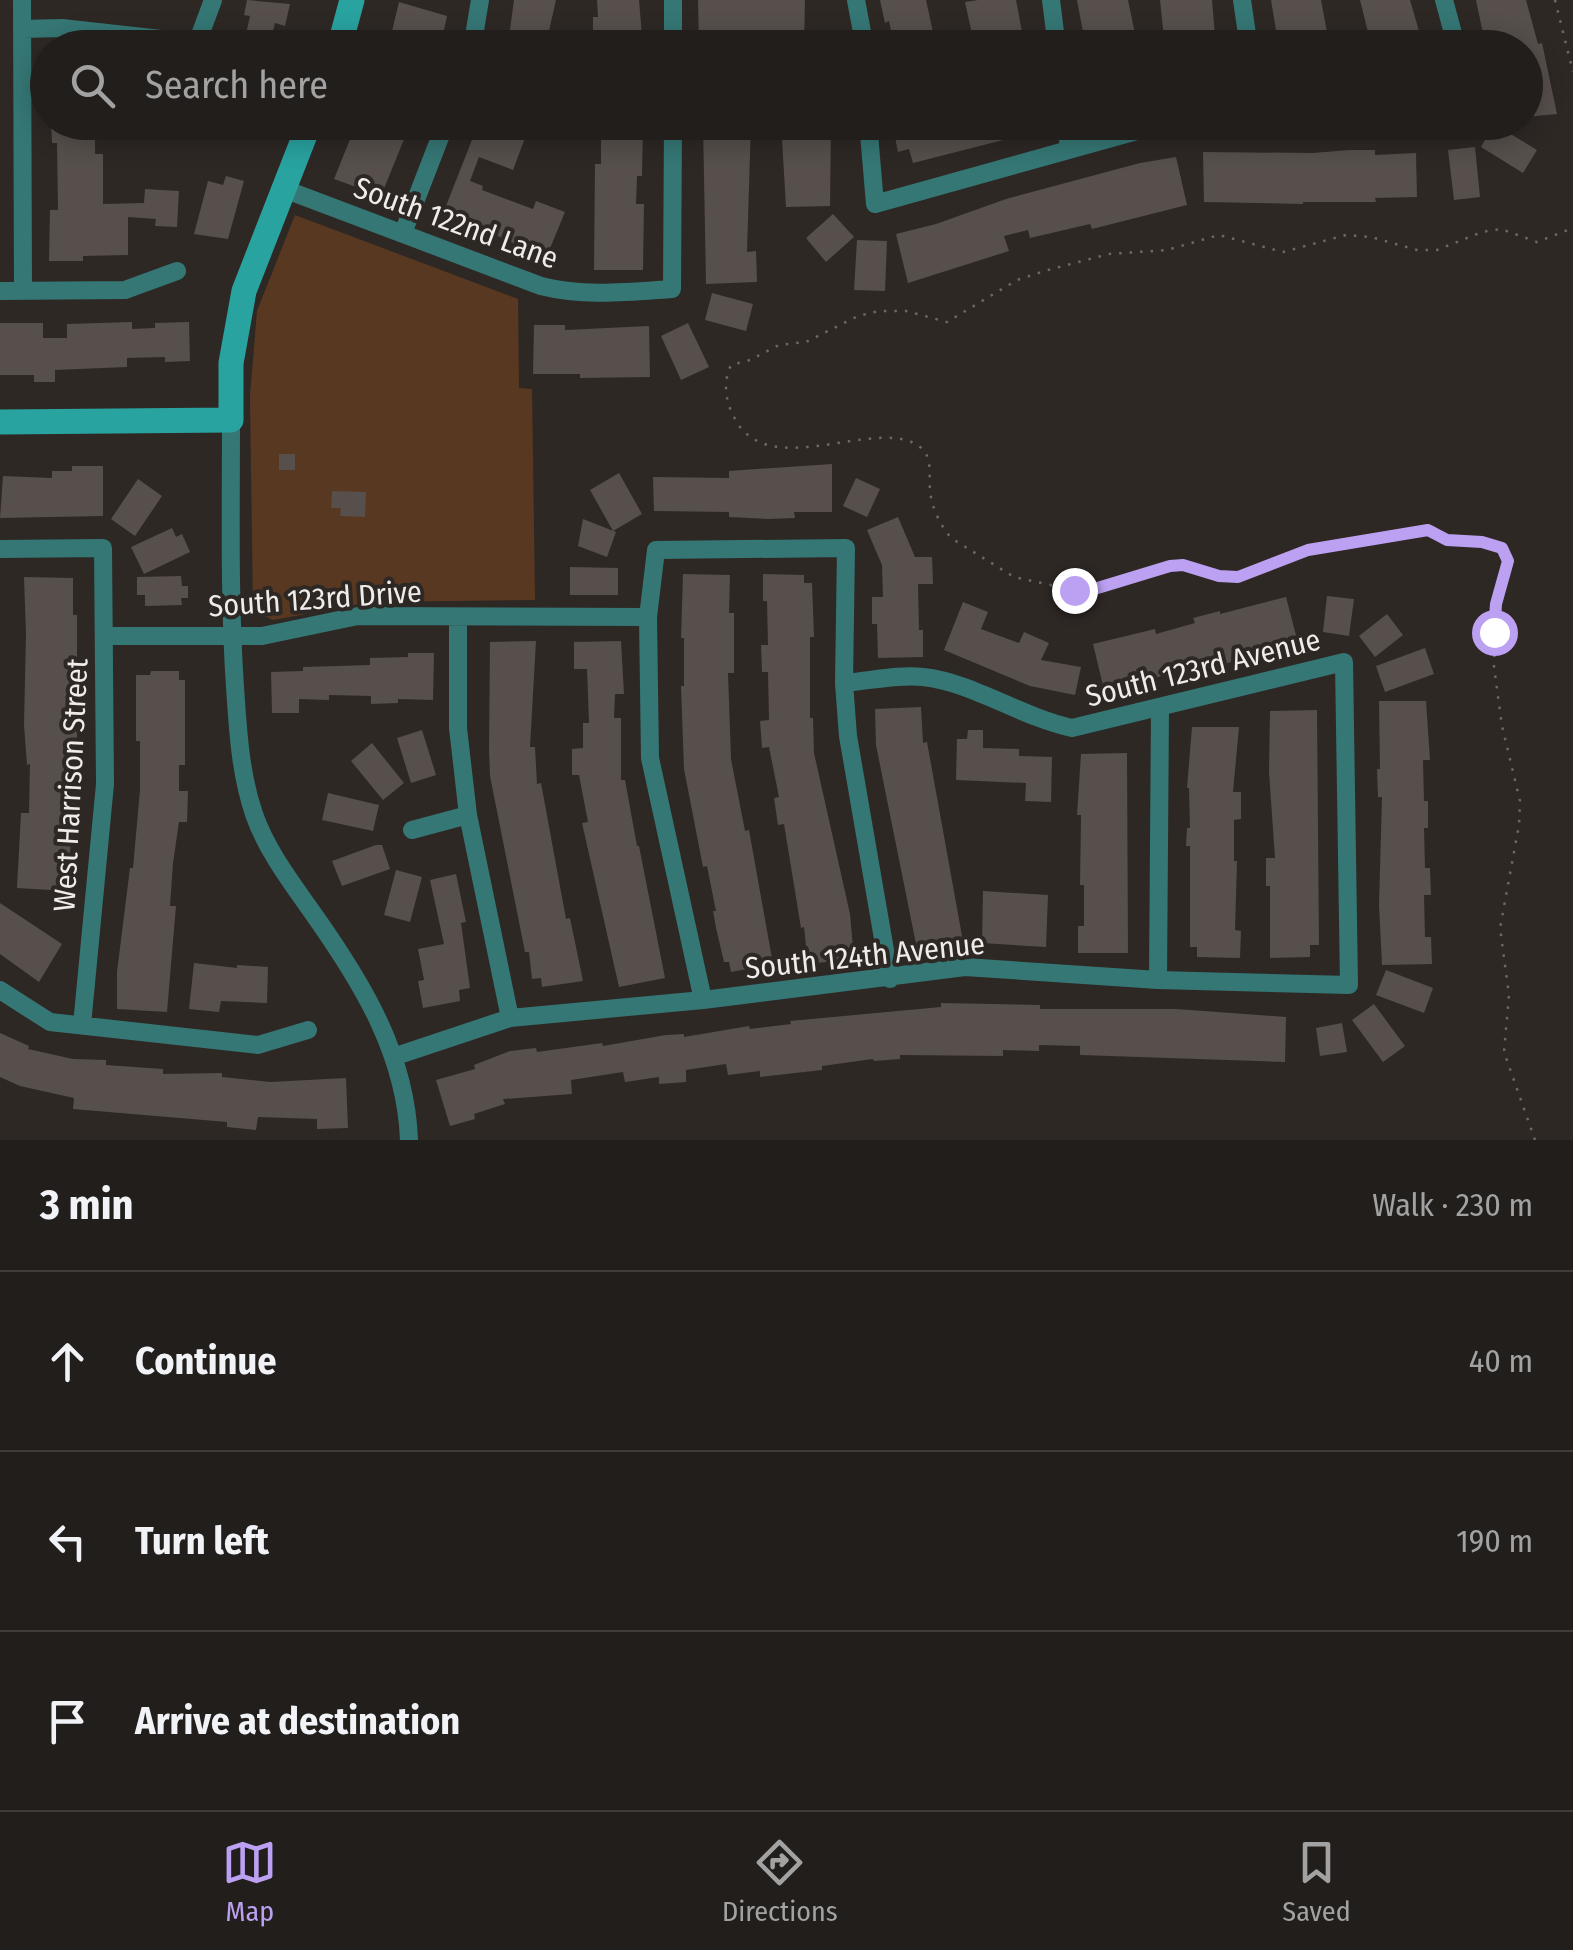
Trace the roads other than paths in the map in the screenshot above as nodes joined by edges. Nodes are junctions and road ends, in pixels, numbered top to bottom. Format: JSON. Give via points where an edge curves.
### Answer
{"nodes":[{"id":1,"x":22,"y":0,"type":"edge"},
{"id":2,"x":213,"y":0,"type":"edge"},
{"id":3,"x":352,"y":0,"type":"edge"},
{"id":4,"x":480,"y":0,"type":"edge"},
{"id":5,"x":673,"y":0,"type":"edge"},
{"id":6,"x":856,"y":0,"type":"edge"},
{"id":7,"x":1050,"y":0,"type":"edge"},
{"id":8,"x":1242,"y":0,"type":"edge"},
{"id":9,"x":1444,"y":0,"type":"edge"},
{"id":10,"x":22,"y":28,"type":"junction"},
{"id":11,"x":80,"y":30,"type":"edge"},
{"id":12,"x":202,"y":30,"type":"edge"},
{"id":13,"x":344,"y":30,"type":"edge"},
{"id":14,"x":475,"y":30,"type":"edge"},
{"id":15,"x":673,"y":30,"type":"edge"},
{"id":16,"x":862,"y":30,"type":"edge"},
{"id":17,"x":1054,"y":30,"type":"edge"},
{"id":18,"x":1246,"y":30,"type":"edge"},
{"id":19,"x":1452,"y":30,"type":"edge"},
{"id":20,"x":303,"y":140,"type":"edge"},
{"id":21,"x":439,"y":140,"type":"edge"},
{"id":22,"x":673,"y":140,"type":"edge"},
{"id":23,"x":869,"y":140,"type":"edge"},
{"id":24,"x":1068,"y":140,"type":"edge"},
{"id":25,"x":1100,"y":140,"type":"edge"},
{"id":26,"x":1069,"y":148,"type":"junction"},
{"id":27,"x":284,"y":188,"type":"junction"},
{"id":28,"x":403,"y":232,"type":"junction"},
{"id":29,"x":177,"y":271,"type":"dead end"},
{"id":30,"x":0,"y":291,"type":"edge"},
{"id":31,"x":24,"y":291,"type":"junction"},
{"id":32,"x":231,"y":420,"type":"junction"},
{"id":33,"x":0,"y":422,"type":"edge"},
{"id":34,"x":0,"y":549,"type":"edge"},
{"id":35,"x":458,"y":617,"type":"junction"},
{"id":36,"x":648,"y":617,"type":"junction"},
{"id":37,"x":232,"y":635,"type":"junction"},
{"id":38,"x":106,"y":636,"type":"junction"},
{"id":39,"x":844,"y":683,"type":"junction"},
{"id":40,"x":1160,"y":709,"type":"junction"},
{"id":41,"x":468,"y":815,"type":"junction"},
{"id":42,"x":412,"y":830,"type":"dead end"},
{"id":43,"x":890,"y":979,"type":"junction"},
{"id":44,"x":1158,"y":980,"type":"junction"},
{"id":45,"x":1349,"y":985,"type":"joint"},
{"id":46,"x":0,"y":990,"type":"edge"},
{"id":47,"x":703,"y":1000,"type":"junction"},
{"id":48,"x":510,"y":1018,"type":"junction"},
{"id":49,"x":82,"y":1025,"type":"junction"},
{"id":50,"x":308,"y":1030,"type":"dead end"},
{"id":51,"x":393,"y":1057,"type":"junction"},
{"id":52,"x":409,"y":1140,"type":"edge"}],
"edges":[{"from":1,"to":10,"type":"street"},
{"from":2,"to":12,"type":"street"},
{"from":3,"to":13,"type":"street"},
{"from":4,"to":14,"type":"street"},
{"from":5,"to":15,"type":"street"},
{"from":6,"to":16,"type":"street"},
{"from":7,"to":17,"type":"street"},
{"from":8,"to":18,"type":"street"},
{"from":9,"to":19,"type":"street"},
{"from":10,"to":11,"type":"street"},
{"from":10,"to":31,"type":"street"},
{"from":20,"to":27,"type":"street"},
{"from":21,"to":28,"type":"street"},
{"from":22,"to":28,"type":"street","name":"South 122nd Lane","via":[[672,289],[563,291]]},
{"from":23,"to":26,"type":"street","via":[[874,204]]},
{"from":24,"to":26,"type":"street"},
{"from":25,"to":26,"type":"street"},
{"from":27,"to":28,"type":"street","name":"South 122nd Lane"},
{"from":27,"to":32,"type":"street","via":[[240,309]]},
{"from":29,"to":31,"type":"street","via":[[124,290]]},
{"from":30,"to":31,"type":"street"},
{"from":32,"to":33,"type":"street"},
{"from":32,"to":37,"type":"street"},
{"from":34,"to":38,"type":"street","name":"West Harrison Street","via":[[103,548]]},
{"from":35,"to":36,"type":"street","name":"South 123rd Drive"},
{"from":35,"to":37,"type":"street","name":"South 123rd Drive","via":[[358,616],[262,636]]},
{"from":35,"to":41,"type":"street","via":[[458,728]]},
{"from":36,"to":39,"type":"street","via":[[656,550],[846,548]]},
{"from":36,"to":47,"type":"street","via":[[650,758]]},
{"from":37,"to":38,"type":"street","name":"South 123rd Drive"},
{"from":37,"to":51,"type":"street","via":[[240,755],[255,816],[282,870],[375,1010]]},
{"from":38,"to":49,"type":"street","name":"West Harrison Street","via":[[105,784]]},
{"from":39,"to":40,"type":"street","name":"South 123rd Avenue","via":[[919,676],[945,681],[1072,728]]},
{"from":39,"to":43,"type":"street"},
{"from":40,"to":44,"type":"street"},
{"from":40,"to":45,"type":"street","name":"South 123rd Avenue","via":[[1344,662]]},
{"from":41,"to":42,"type":"street"},
{"from":41,"to":48,"type":"street"},
{"from":43,"to":44,"type":"street","name":"South 124th Avenue","via":[[965,968]]},
{"from":43,"to":47,"type":"street","name":"South 124th Avenue"},
{"from":44,"to":45,"type":"street","name":"South 124th Avenue"},
{"from":46,"to":49,"type":"street","via":[[50,1022]]},
{"from":47,"to":48,"type":"street","name":"South 124th Avenue"},
{"from":48,"to":51,"type":"street","name":"South 124th Avenue"},
{"from":49,"to":50,"type":"street","via":[[258,1045]]},
{"from":51,"to":52,"type":"street"}]}
